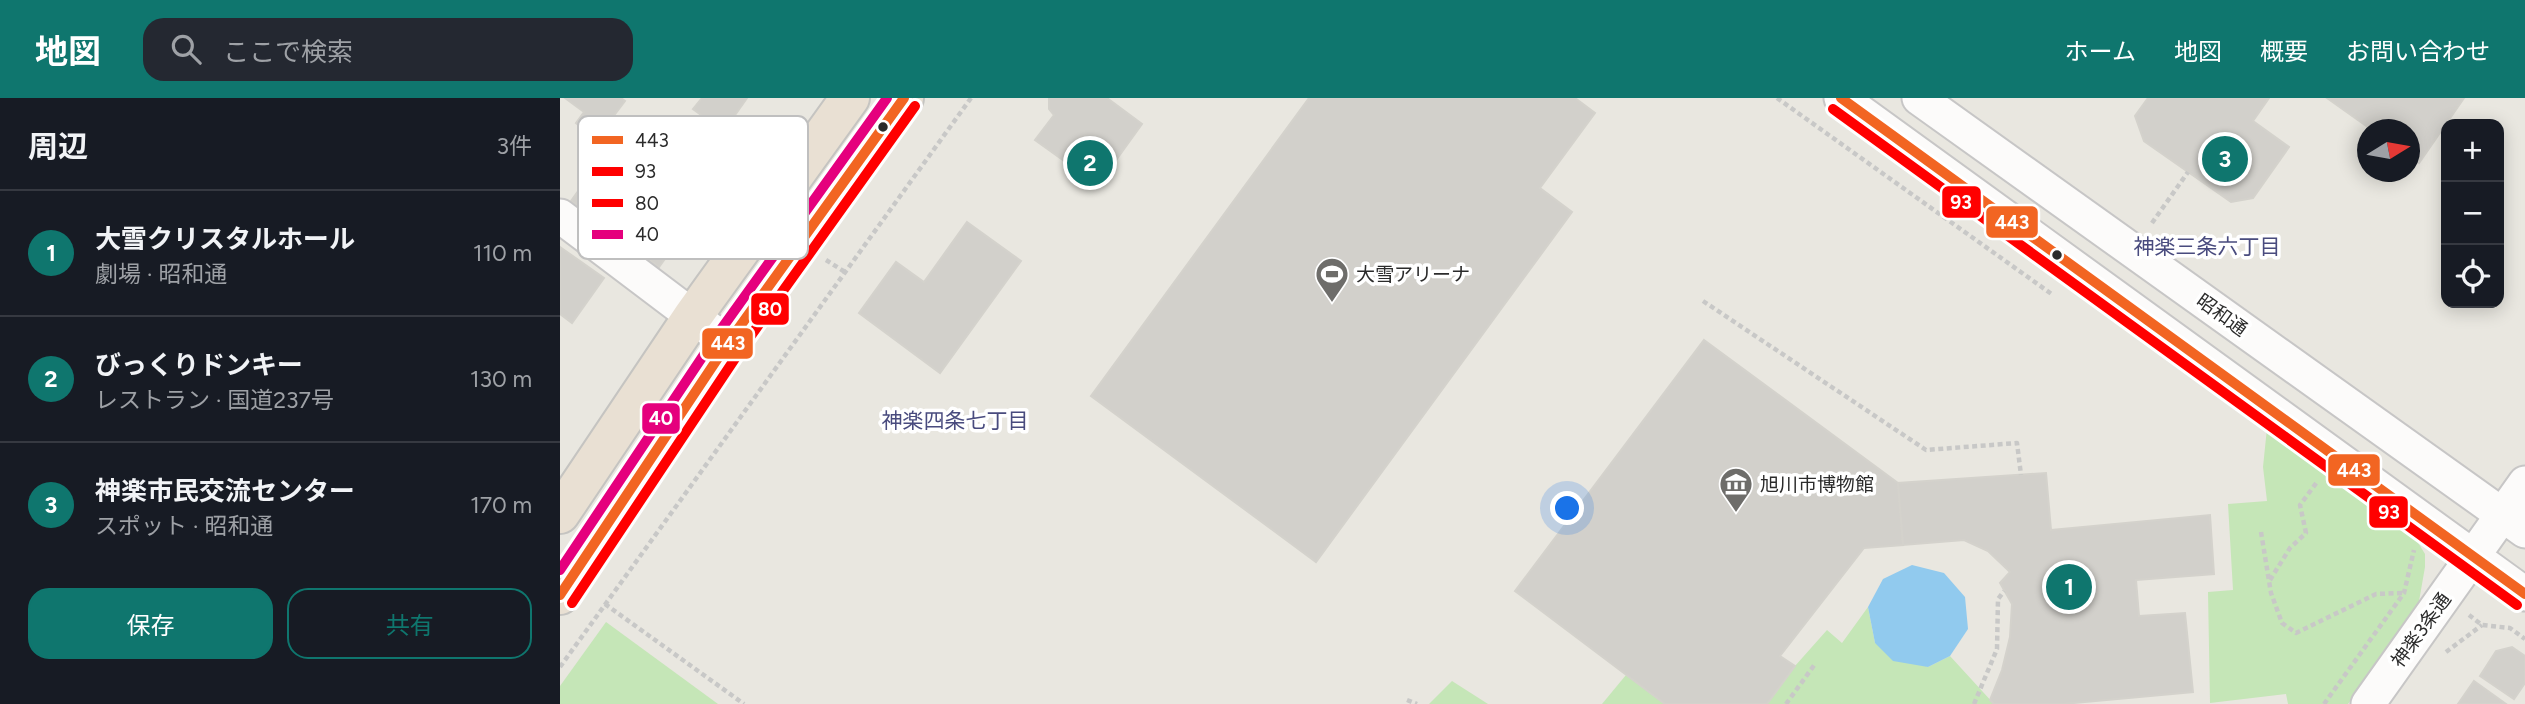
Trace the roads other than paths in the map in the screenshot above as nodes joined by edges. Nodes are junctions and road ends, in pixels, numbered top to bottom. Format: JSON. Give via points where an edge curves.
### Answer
{"nodes":[{"id":1,"x":850,"y":98,"type":"edge"},
{"id":2,"x":904,"y":98,"type":"edge"},
{"id":3,"x":1841,"y":98,"type":"edge"},
{"id":4,"x":1919,"y":98,"type":"edge"},
{"id":5,"x":808,"y":156,"type":"edge"},
{"id":6,"x":560,"y":216,"type":"edge"},
{"id":7,"x":578,"y":230,"type":"edge"},
{"id":8,"x":808,"y":232,"type":"edge"},
{"id":9,"x":617,"y":259,"type":"edge"},
{"id":10,"x":734,"y":259,"type":"edge"},
{"id":11,"x":788,"y":259,"type":"edge"},
{"id":12,"x":693,"y":316,"type":"junction"},
{"id":13,"x":728,"y":343,"type":"junction"},
{"id":14,"x":2525,"y":483,"type":"edge"},
{"id":15,"x":560,"y":514,"type":"edge"},
{"id":16,"x":2518,"y":526,"type":"edge"},
{"id":17,"x":2474,"y":556,"type":"junction"},
{"id":18,"x":2525,"y":594,"type":"edge"},
{"id":19,"x":560,"y":595,"type":"edge"},
{"id":20,"x":2380,"y":700,"type":"edge"}],
"edges":[{"from":1,"to":5,"type":"highway"},
{"from":2,"to":8,"type":"highway"},
{"from":3,"to":17,"type":"street"},
{"from":4,"to":16,"type":"street","name":"昭和通"},
{"from":6,"to":7,"type":"street"},
{"from":9,"to":12,"type":"street"},
{"from":10,"to":12,"type":"highway"},
{"from":11,"to":13,"type":"highway"},
{"from":12,"to":13,"type":"street"},
{"from":12,"to":15,"type":"highway"},
{"from":13,"to":19,"type":"highway"},
{"from":14,"to":16,"type":"street","name":"神楽3条通"},
{"from":16,"to":17,"type":"street","name":"神楽3条通"},
{"from":17,"to":18,"type":"street"},
{"from":17,"to":20,"type":"street","name":"神楽3条通"}]}
